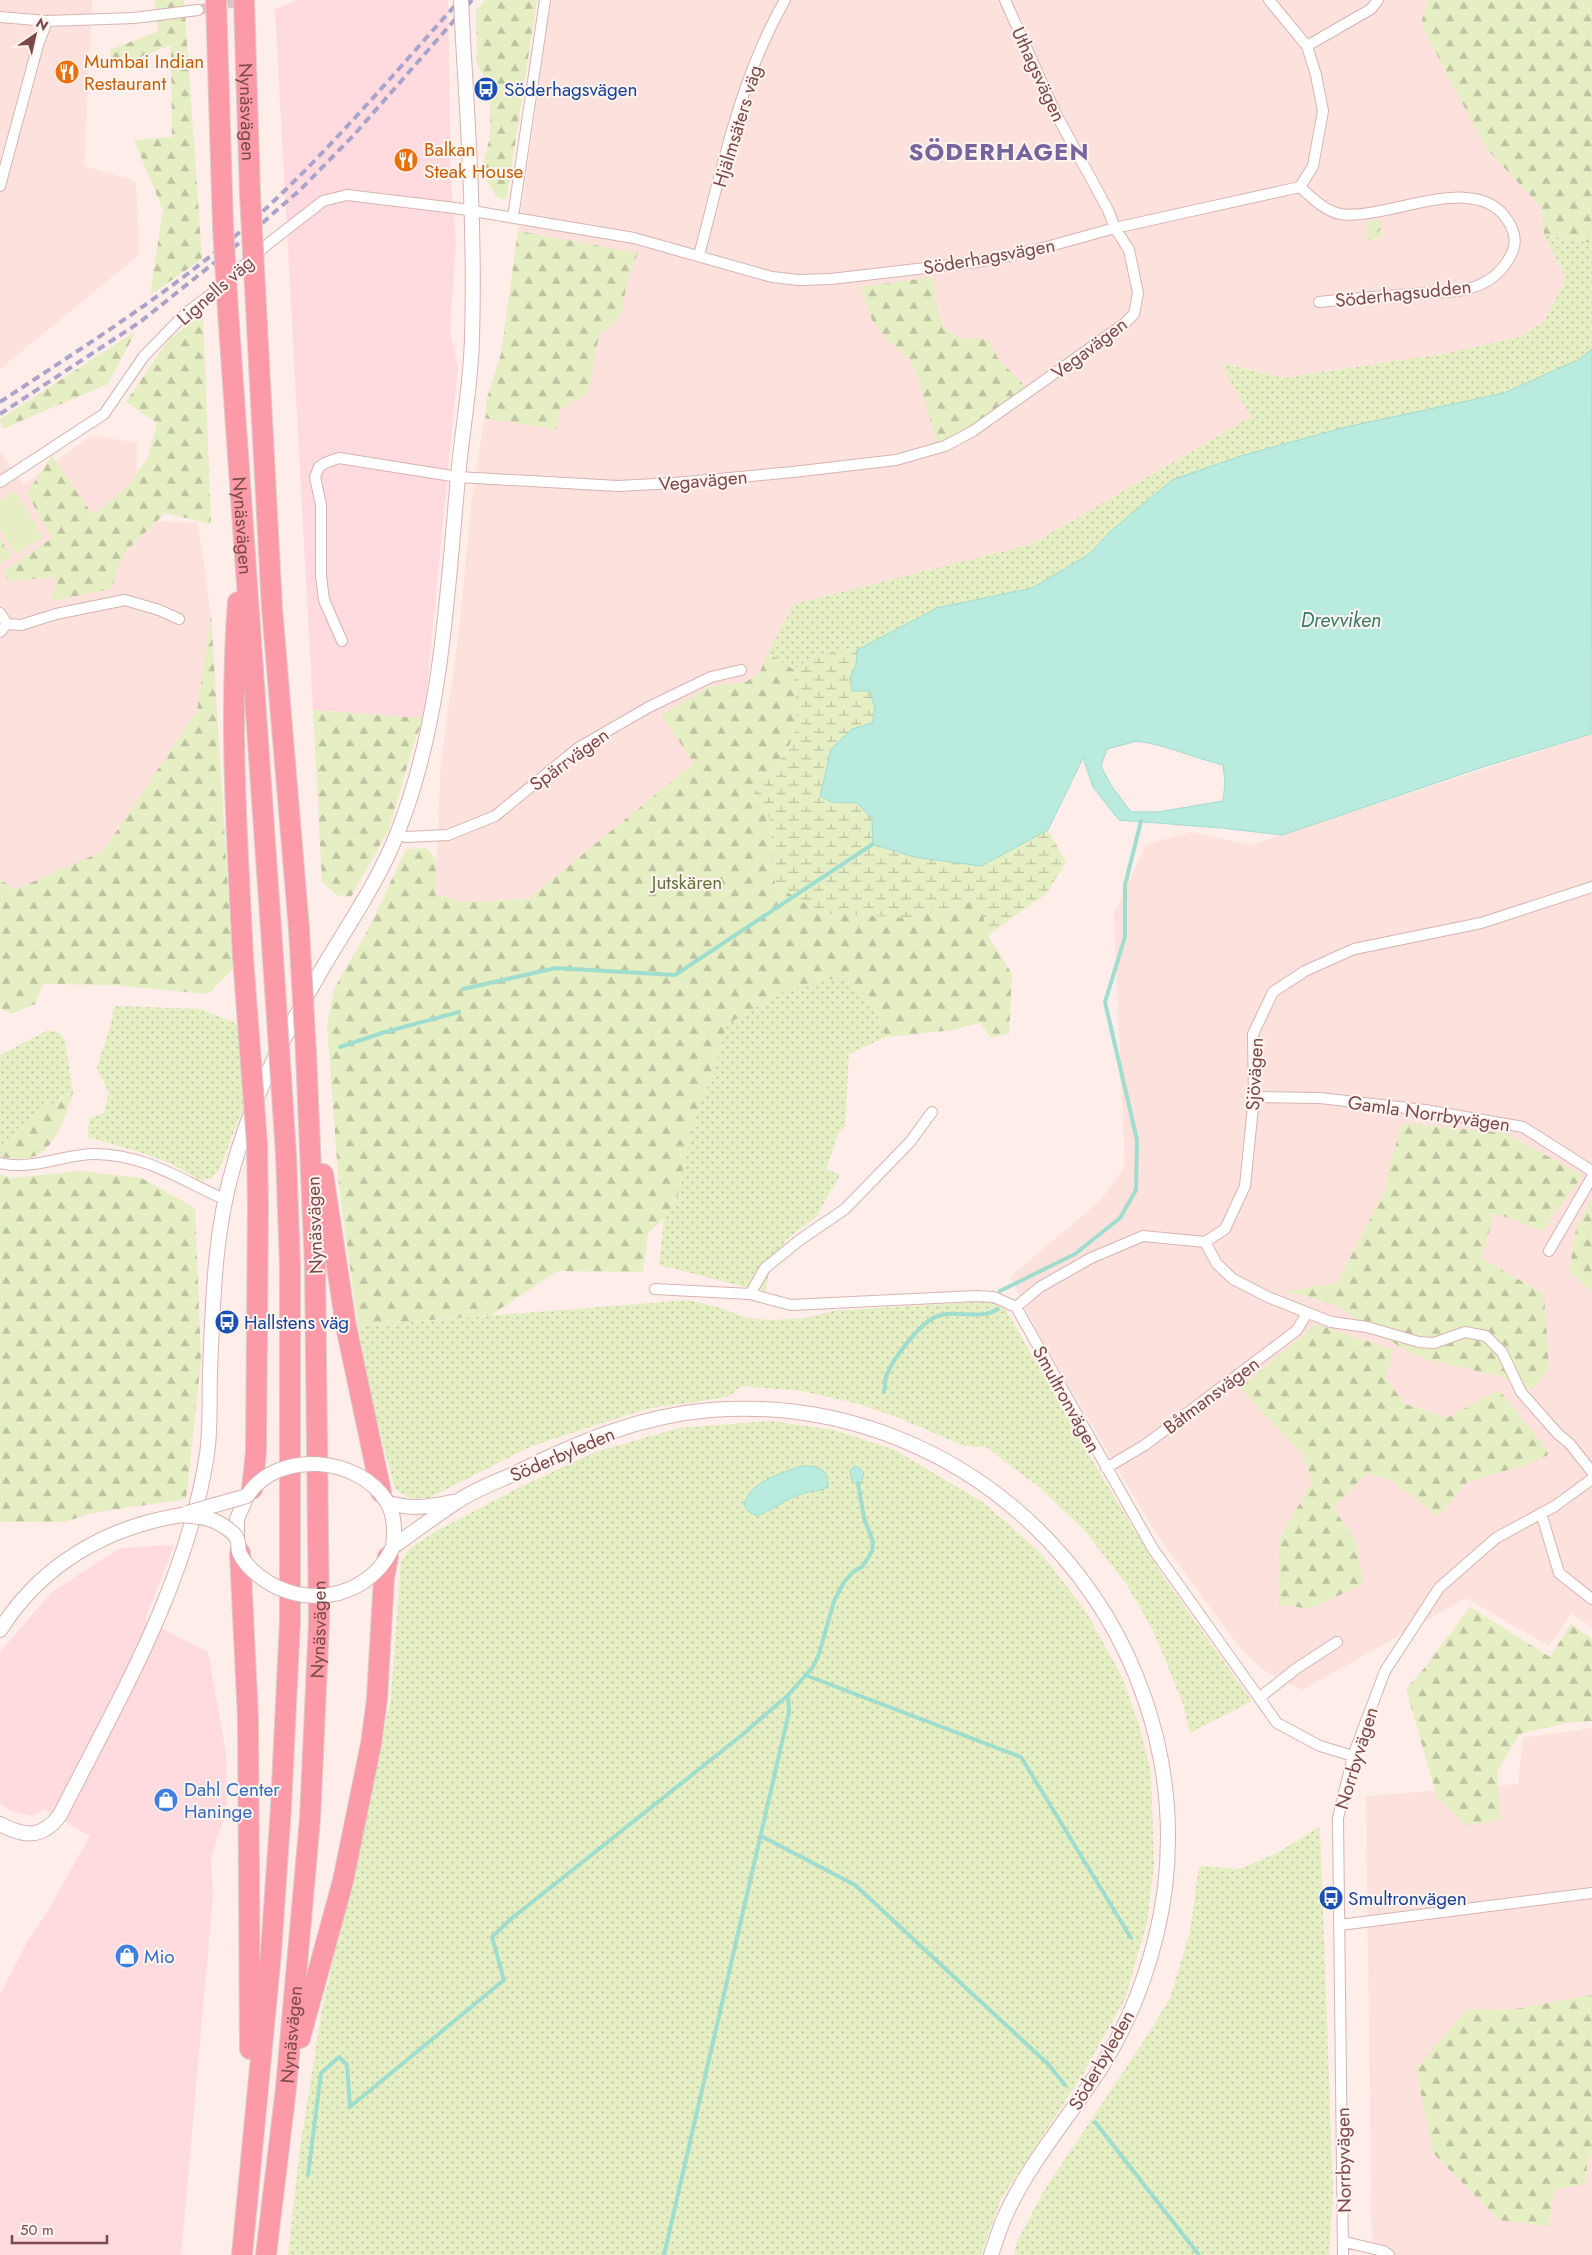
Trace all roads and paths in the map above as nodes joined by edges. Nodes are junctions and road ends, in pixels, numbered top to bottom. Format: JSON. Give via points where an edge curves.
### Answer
{"nodes":[{"id":1,"x":216,"y":0,"type":"edge"},
{"id":2,"x":244,"y":0,"type":"edge"},
{"id":3,"x":461,"y":0,"type":"edge"},
{"id":4,"x":545,"y":0,"type":"edge"},
{"id":5,"x":785,"y":0,"type":"edge"},
{"id":6,"x":1005,"y":0,"type":"edge"},
{"id":7,"x":1269,"y":0,"type":"edge"},
{"id":8,"x":1378,"y":0,"type":"edge"},
{"id":9,"x":198,"y":10,"type":"tunnel mouth"},
{"id":10,"x":0,"y":17,"type":"edge"},
{"id":11,"x":47,"y":22,"type":"junction"},
{"id":12,"x":1307,"y":46,"type":"junction"},
{"id":13,"x":0,"y":186,"type":"edge"},
{"id":14,"x":1300,"y":187,"type":"junction"},
{"id":15,"x":472,"y":212,"type":"junction"},
{"id":16,"x":512,"y":218,"type":"junction"},
{"id":17,"x":1115,"y":228,"type":"junction"},
{"id":18,"x":699,"y":255,"type":"junction"},
{"id":19,"x":1319,"y":302,"type":"dead end"},
{"id":20,"x":458,"y":477,"type":"junction"},
{"id":21,"x":0,"y":482,"type":"edge"},
{"id":22,"x":243,"y":528,"type":"junction"},
{"id":23,"x":0,"y":613,"type":"edge"},
{"id":24,"x":179,"y":619,"type":"dead end"},
{"id":25,"x":4,"y":628,"type":"edge"},
{"id":26,"x":342,"y":641,"type":"dead end"},
{"id":27,"x":741,"y":670,"type":"dead end"},
{"id":28,"x":397,"y":834,"type":"junction"},
{"id":29,"x":1592,"y":886,"type":"edge"},
{"id":30,"x":1254,"y":1097,"type":"junction"},
{"id":31,"x":932,"y":1112,"type":"dead end"},
{"id":32,"x":313,"y":1128,"type":"junction"},
{"id":33,"x":0,"y":1163,"type":"edge"},
{"id":34,"x":1592,"y":1171,"type":"edge"},
{"id":35,"x":1592,"y":1177,"type":"edge"},
{"id":36,"x":224,"y":1199,"type":"junction"},
{"id":37,"x":1205,"y":1242,"type":"junction"},
{"id":38,"x":1549,"y":1251,"type":"dead end"},
{"id":39,"x":655,"y":1289,"type":"dead end"},
{"id":40,"x":750,"y":1294,"type":"junction"},
{"id":41,"x":1016,"y":1307,"type":"junction"},
{"id":42,"x":1307,"y":1313,"type":"junction"},
{"id":43,"x":1106,"y":1468,"type":"junction"},
{"id":44,"x":1592,"y":1472,"type":"edge"},
{"id":45,"x":1592,"y":1479,"type":"edge"},
{"id":46,"x":249,"y":1492,"type":"junction"},
{"id":47,"x":384,"y":1497,"type":"junction"},
{"id":48,"x":458,"y":1500,"type":"junction"},
{"id":49,"x":182,"y":1514,"type":"junction"},
{"id":50,"x":1541,"y":1514,"type":"junction"},
{"id":51,"x":238,"y":1545,"type":"junction"},
{"id":52,"x":390,"y":1552,"type":"junction"},
{"id":53,"x":1592,"y":1599,"type":"edge"},
{"id":54,"x":0,"y":1630,"type":"edge"},
{"id":55,"x":1337,"y":1642,"type":"dead end"},
{"id":56,"x":1259,"y":1698,"type":"junction"},
{"id":57,"x":1353,"y":1756,"type":"junction"},
{"id":58,"x":0,"y":1824,"type":"edge"},
{"id":59,"x":1592,"y":1893,"type":"edge"},
{"id":60,"x":1340,"y":1925,"type":"junction"},
{"id":61,"x":286,"y":2088,"type":"junction"},
{"id":62,"x":250,"y":2179,"type":"junction"},
{"id":63,"x":1345,"y":2242,"type":"junction"},
{"id":64,"x":992,"y":2253,"type":"edge"},
{"id":65,"x":242,"y":2255,"type":"edge"},
{"id":66,"x":266,"y":2255,"type":"edge"},
{"id":67,"x":1344,"y":2255,"type":"edge"},
{"id":68,"x":1389,"y":2255,"type":"edge"}],
"edges":[{"from":1,"to":22,"type":"highway","name":"Nynäsvägen","bridge":true,"via":[[223,226]]},
{"from":2,"to":32,"type":"highway","name":"Nynäsvägen","bridge":true,"via":[[250,194],[272,608]]},
{"from":3,"to":15,"type":"street","bridge":true},
{"from":4,"to":16,"type":"street"},
{"from":5,"to":18,"type":"street","name":"Hjälmsäters väg","via":[[746,85]]},
{"from":6,"to":17,"type":"street","name":"Uthagsvägen","via":[[1056,114]]},
{"from":7,"to":12,"type":"street"},
{"from":8,"to":12,"type":"street","via":[[1371,9]]},
{"from":9,"to":11,"type":"street","via":[[134,18]]},
{"from":10,"to":11,"type":"street"},
{"from":11,"to":13,"type":"street"},
{"from":12,"to":14,"type":"street","via":[[1323,111],[1313,166]]},
{"from":14,"to":17,"type":"street","name":"Söderhagsvägen"},
{"from":14,"to":19,"type":"street","name":"Söderhagsudden","via":[[1339,214],[1362,214],[1436,199],[1464,198],[1487,202],[1503,212],[1514,230],[1514,248],[1503,268],[1487,282],[1464,290]]},
{"from":15,"to":16,"type":"street","name":"Söderhagsvägen"},
{"from":15,"to":20,"type":"street","via":[[472,344]]},
{"from":15,"to":21,"type":"street","name":"Lignells väg","via":[[347,194],[323,201],[186,313],[144,356],[104,414]]},
{"from":16,"to":18,"type":"street","name":"Söderhagsvägen","via":[[634,238]]},
{"from":17,"to":18,"type":"street","name":"Söderhagsvägen","via":[[977,262],[831,279],[772,277]]},
{"from":17,"to":20,"type":"street","name":"Vegavägen","via":[[1129,250],[1138,293],[1134,314],[1013,404],[945,446],[896,460],[675,483],[618,486]]},
{"from":20,"to":26,"type":"street","name":"Vegavägen","via":[[339,458],[319,467],[315,477],[320,505],[320,576],[324,600]]},
{"from":20,"to":28,"type":"street","via":[[435,686],[423,752]]},
{"from":22,"to":46,"type":"highway","bridge":true,"via":[[234,656],[235,801],[258,1204],[256,1452]]},
{"from":22,"to":62,"type":"highway","name":"Nynäsvägen","bridge":true,"via":[[286,1154],[290,1266],[290,1621],[271,1953]]},
{"from":23,"to":25,"type":"street"},
{"from":24,"to":25,"type":"street","via":[[125,600]]},
{"from":27,"to":28,"type":"street","name":"Spärrvägen","via":[[711,677],[649,707],[578,748],[495,816],[448,835],[406,837]]},
{"from":28,"to":36,"type":"street","via":[[384,864],[290,1028],[258,1092]]},
{"from":29,"to":30,"type":"street","name":"Sjövägen","via":[[1481,922],[1354,949],[1305,971],[1273,992],[1253,1034]]},
{"from":30,"to":34,"type":"street","name":"Gamla Norrbyvägen","via":[[1320,1098],[1424,1110],[1523,1127]]},
{"from":30,"to":37,"type":"street","name":"Sjövägen","via":[[1245,1186],[1226,1229]]},
{"from":31,"to":40,"type":"street","via":[[910,1142],[846,1209],[765,1268]]},
{"from":32,"to":47,"type":"highway","via":[[337,1275]]},
{"from":32,"to":61,"type":"highway","name":"Nynäsvägen","via":[[318,1622],[310,1819]]},
{"from":33,"to":36,"type":"street","via":[[33,1164],[73,1155],[116,1155],[153,1164]]},
{"from":35,"to":38,"type":"street"},
{"from":36,"to":58,"type":"street","via":[[214,1267],[210,1422],[206,1454],[187,1542],[171,1587],[140,1657],[60,1815],[43,1832],[14,1831]]},
{"from":37,"to":41,"type":"street","via":[[1143,1236],[1091,1258],[1040,1287]]},
{"from":37,"to":42,"type":"street","via":[[1217,1264],[1233,1279]]},
{"from":39,"to":40,"type":"street"},
{"from":40,"to":41,"type":"street","via":[[791,1305],[976,1296],[994,1297]]},
{"from":41,"to":43,"type":"street","name":"Smultronvägen"},
{"from":42,"to":43,"type":"street","name":"Båtmansvägen","via":[[1297,1330],[1146,1445]]},
{"from":42,"to":44,"type":"street","via":[[1331,1322],[1367,1327],[1419,1342],[1434,1343],[1466,1332],[1486,1336],[1502,1352],[1522,1392]]},
{"from":43,"to":56,"type":"street","name":"Smultronvägen","via":[[1184,1596]]},
{"from":45,"to":50,"type":"street","name":"Norrbyvägen"},
{"from":46,"to":47,"type":"street","bridge":true,"via":[[274,1472],[312,1464],[340,1467],[369,1481]]},
{"from":46,"to":49,"type":"street","bridge":true},
{"from":46,"to":51,"type":"street","via":[[237,1519]]},
{"from":47,"to":48,"type":"street","name":"Söderbyleden","via":[[401,1507],[415,1508]]},
{"from":47,"to":52,"type":"street","via":[[394,1520]]},
{"from":48,"to":52,"type":"street","name":"Söderbyleden"},
{"from":48,"to":64,"type":"street","name":"Söderbyleden","via":[[583,1440],[640,1423],[708,1410],[794,1410],[857,1424],[943,1460],[1021,1512],[1086,1584],[1120,1641],[1142,1690],[1155,1732],[1167,1822],[1165,1889],[1152,1954],[1120,2035],[1016,2195]]},
{"from":49,"to":51,"type":"street","bridge":true,"via":[[217,1522]]},
{"from":49,"to":54,"type":"street","via":[[110,1534],[61,1563],[25,1596]]},
{"from":50,"to":53,"type":"street","via":[[1558,1573]]},
{"from":50,"to":57,"type":"street","name":"Norrbyvägen","via":[[1496,1538],[1439,1588],[1385,1671]]},
{"from":51,"to":52,"type":"street","bridge":true,"via":[[252,1570],[263,1580],[303,1596],[351,1589],[372,1576]]},
{"from":51,"to":62,"type":"highway","via":[[249,1747]]},
{"from":52,"to":61,"type":"highway","via":[[384,1578],[371,1744],[343,1881]]},
{"from":55,"to":56,"type":"street"},
{"from":56,"to":57,"type":"street","name":"Smultronvägen","via":[[1276,1723],[1320,1746]]},
{"from":57,"to":60,"type":"street","name":"Norrbyvägen","via":[[1338,1818]]},
{"from":59,"to":60,"type":"street"},
{"from":60,"to":63,"type":"street","name":"Norrbyvägen"},
{"from":61,"to":66,"type":"highway","name":"Nynäsvägen"},
{"from":62,"to":65,"type":"highway","name":"Nynäsvägen"},
{"from":63,"to":67,"type":"street","name":"Norrbyvägen"},
{"from":63,"to":68,"type":"street"}]}
